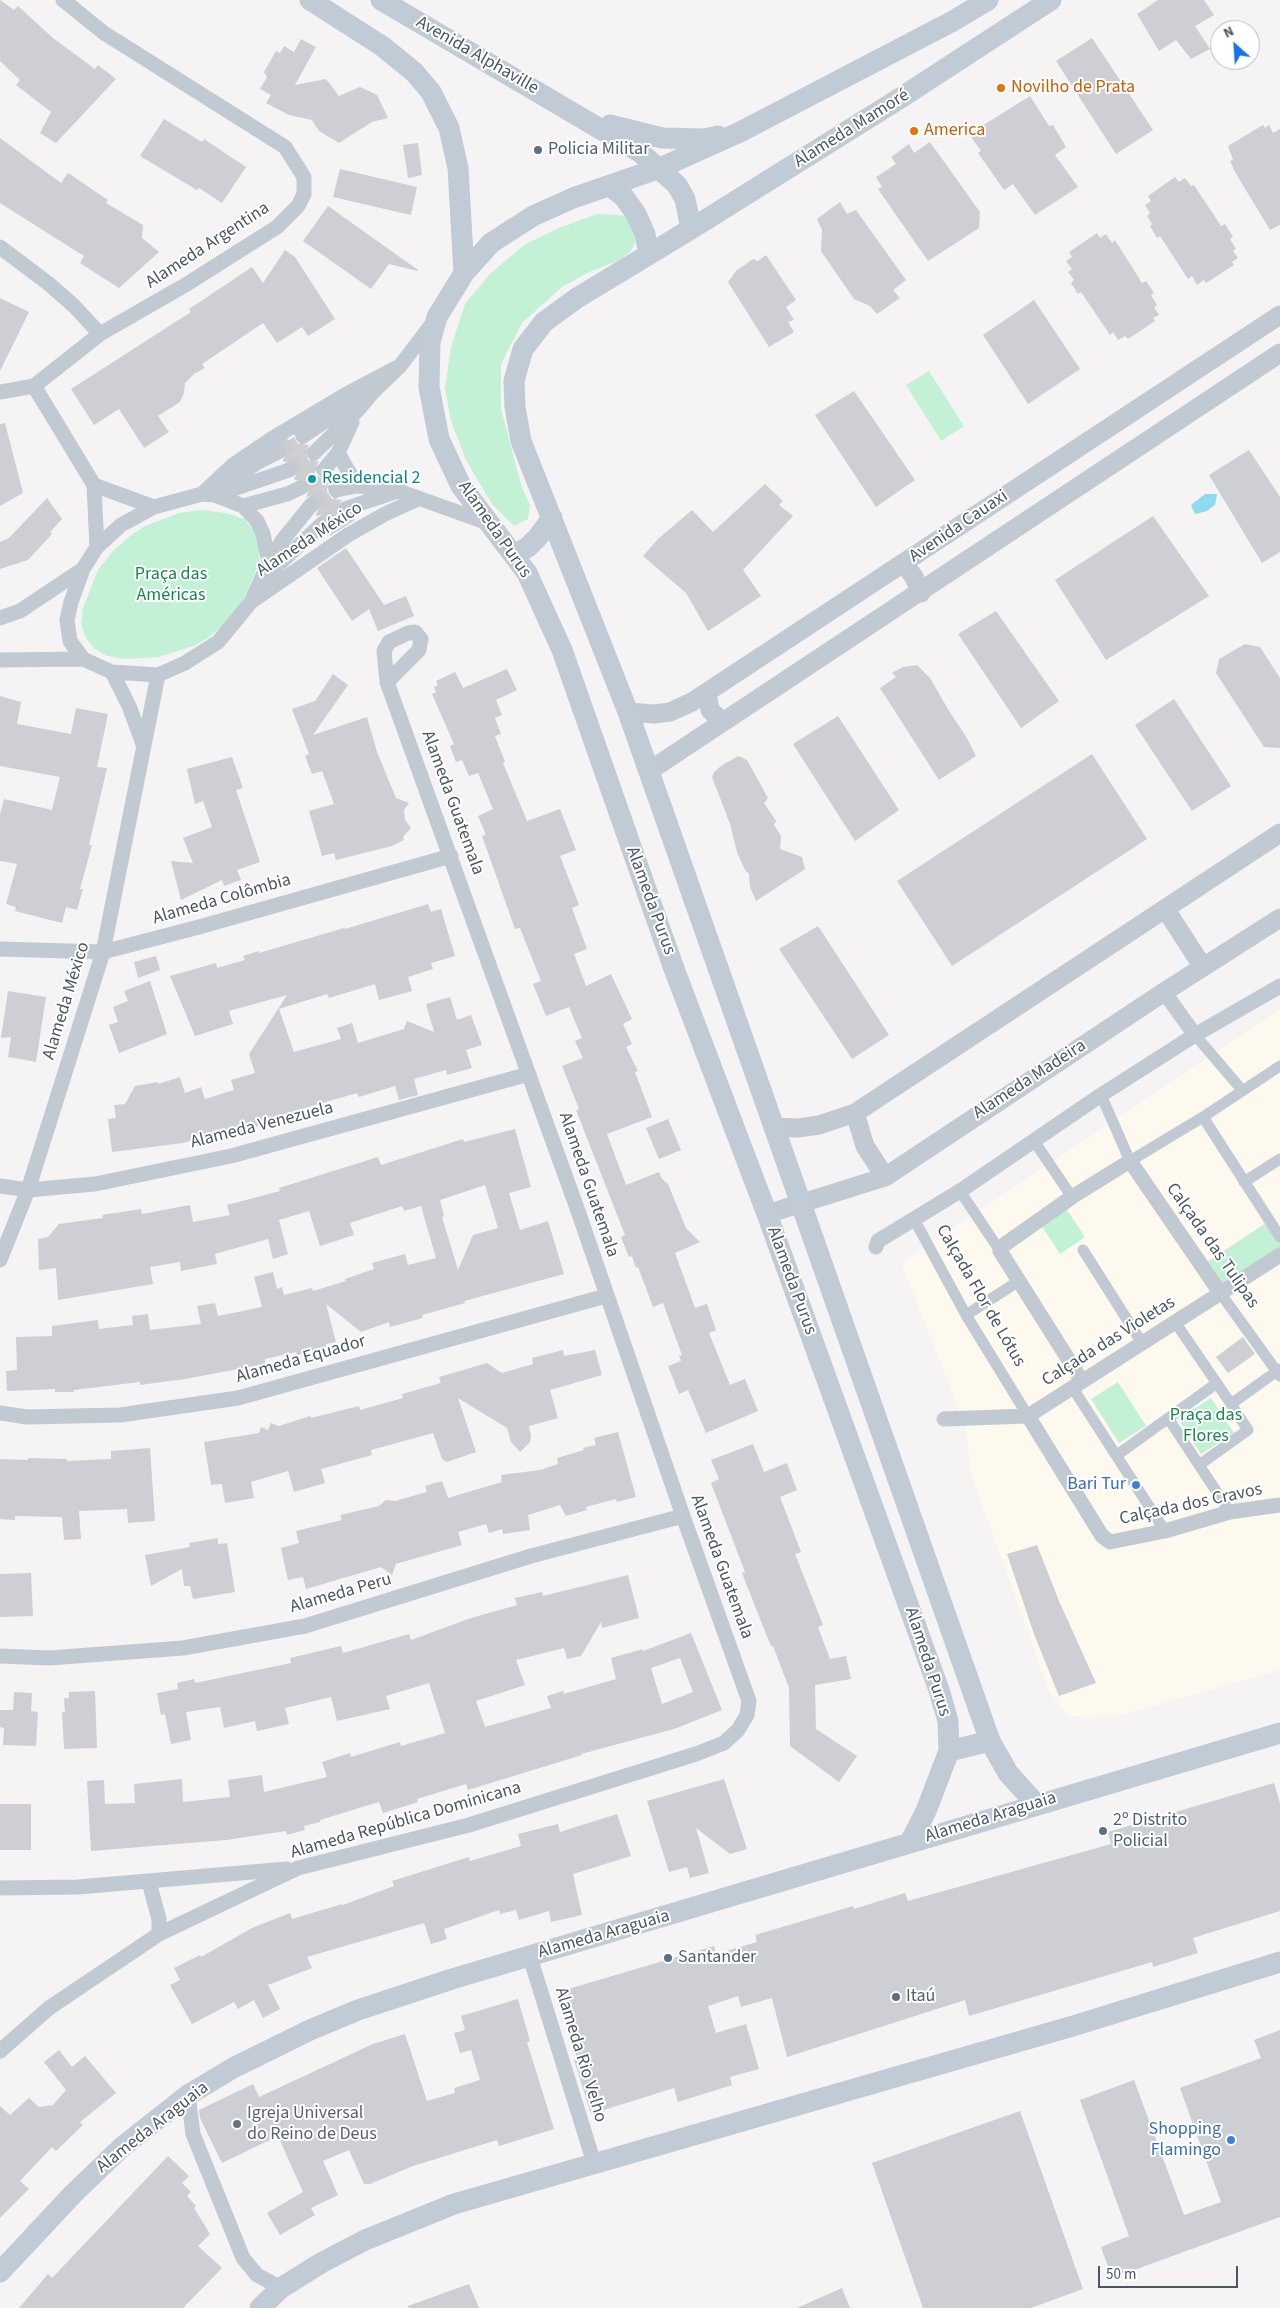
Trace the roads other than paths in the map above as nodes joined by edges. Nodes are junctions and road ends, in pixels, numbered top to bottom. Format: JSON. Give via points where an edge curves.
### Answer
{"nodes":[{"id":1,"x":63,"y":0,"type":"edge"},
{"id":2,"x":310,"y":0,"type":"edge"},
{"id":3,"x":381,"y":0,"type":"edge"},
{"id":4,"x":988,"y":0,"type":"edge"},
{"id":5,"x":1051,"y":0,"type":"edge"},
{"id":6,"x":573,"y":111,"type":"junction"},
{"id":7,"x":740,"y":132,"type":"junction"},
{"id":8,"x":660,"y":168,"type":"junction"},
{"id":9,"x":610,"y":186,"type":"junction"},
{"id":10,"x":691,"y":229,"type":"junction"},
{"id":11,"x":0,"y":247,"type":"edge"},
{"id":12,"x":650,"y":254,"type":"junction"},
{"id":13,"x":464,"y":272,"type":"junction"},
{"id":14,"x":1280,"y":315,"type":"edge"},
{"id":15,"x":437,"y":317,"type":"junction"},
{"id":16,"x":100,"y":334,"type":"junction"},
{"id":17,"x":1280,"y":353,"type":"edge"},
{"id":18,"x":1216,"y":357,"type":"junction"},
{"id":19,"x":400,"y":366,"type":"junction"},
{"id":20,"x":1234,"y":383,"type":"junction"},
{"id":21,"x":34,"y":386,"type":"junction"},
{"id":22,"x":0,"y":392,"type":"edge"},
{"id":23,"x":373,"y":392,"type":"junction"},
{"id":24,"x":358,"y":412,"type":"junction"},
{"id":25,"x":303,"y":436,"type":"tunnel mouth"},
{"id":26,"x":278,"y":452,"type":"tunnel mouth"},
{"id":27,"x":314,"y":453,"type":"tunnel mouth"},
{"id":28,"x":338,"y":453,"type":"junction"},
{"id":29,"x":288,"y":470,"type":"tunnel mouth"},
{"id":30,"x":324,"y":470,"type":"tunnel mouth"},
{"id":31,"x":94,"y":485,"type":"junction"},
{"id":32,"x":357,"y":486,"type":"junction"},
{"id":33,"x":300,"y":488,"type":"tunnel mouth"},
{"id":34,"x":336,"y":490,"type":"tunnel mouth"},
{"id":35,"x":399,"y":491,"type":"junction"},
{"id":36,"x":208,"y":494,"type":"junction"},
{"id":37,"x":418,"y":499,"type":"junction"},
{"id":38,"x":311,"y":505,"type":"tunnel mouth"},
{"id":39,"x":243,"y":506,"type":"junction"},
{"id":40,"x":154,"y":507,"type":"junction"},
{"id":41,"x":347,"y":508,"type":"tunnel mouth"},
{"id":42,"x":552,"y":518,"type":"junction"},
{"id":43,"x":488,"y":523,"type":"junction"},
{"id":44,"x":322,"y":524,"type":"tunnel mouth"},
{"id":45,"x":97,"y":547,"type":"junction"},
{"id":46,"x":926,"y":549,"type":"junction"},
{"id":47,"x":514,"y":556,"type":"junction"},
{"id":48,"x":269,"y":562,"type":"junction"},
{"id":49,"x":904,"y":564,"type":"junction"},
{"id":50,"x":83,"y":569,"type":"junction"},
{"id":51,"x":938,"y":580,"type":"junction"},
{"id":52,"x":261,"y":581,"type":"junction"},
{"id":53,"x":921,"y":593,"type":"junction"},
{"id":54,"x":251,"y":602,"type":"junction"},
{"id":55,"x":0,"y":618,"type":"edge"},
{"id":56,"x":83,"y":659,"type":"junction"},
{"id":57,"x":0,"y":660,"type":"edge"},
{"id":58,"x":112,"y":672,"type":"junction"},
{"id":59,"x":158,"y":675,"type":"junction"},
{"id":60,"x":387,"y":682,"type":"dead end"},
{"id":61,"x":707,"y":692,"type":"junction"},
{"id":62,"x":628,"y":712,"type":"junction"},
{"id":63,"x":723,"y":722,"type":"junction"},
{"id":64,"x":144,"y":745,"type":"junction"},
{"id":65,"x":649,"y":771,"type":"junction"},
{"id":66,"x":1280,"y":833,"type":"edge"},
{"id":67,"x":451,"y":856,"type":"junction"},
{"id":68,"x":1166,"y":910,"type":"junction"},
{"id":69,"x":1280,"y":918,"type":"edge"},
{"id":70,"x":0,"y":949,"type":"edge"},
{"id":71,"x":103,"y":952,"type":"junction"},
{"id":72,"x":1203,"y":966,"type":"junction"},
{"id":73,"x":1279,"y":989,"type":"edge"},
{"id":74,"x":1164,"y":992,"type":"junction"},
{"id":75,"x":1195,"y":1035,"type":"junction"},
{"id":76,"x":1280,"y":1066,"type":"edge"},
{"id":77,"x":529,"y":1074,"type":"junction"},
{"id":78,"x":1242,"y":1090,"type":"junction"},
{"id":79,"x":1101,"y":1095,"type":"junction"},
{"id":80,"x":855,"y":1113,"type":"junction"},
{"id":81,"x":1203,"y":1117,"type":"junction"},
{"id":82,"x":774,"y":1127,"type":"junction"},
{"id":83,"x":1034,"y":1141,"type":"junction"},
{"id":84,"x":1280,"y":1158,"type":"edge"},
{"id":85,"x":1130,"y":1161,"type":"junction"},
{"id":86,"x":885,"y":1176,"type":"junction"},
{"id":87,"x":1244,"y":1182,"type":"junction"},
{"id":88,"x":0,"y":1186,"type":"edge"},
{"id":89,"x":28,"y":1190,"type":"junction"},
{"id":90,"x":960,"y":1190,"type":"junction"},
{"id":91,"x":1072,"y":1197,"type":"junction"},
{"id":92,"x":801,"y":1204,"type":"junction"},
{"id":93,"x":767,"y":1214,"type":"junction"},
{"id":94,"x":914,"y":1219,"type":"junction"},
{"id":95,"x":1280,"y":1237,"type":"edge"},
{"id":96,"x":876,"y":1247,"type":"dead end"},
{"id":97,"x":1083,"y":1250,"type":"dead end"},
{"id":98,"x":1000,"y":1251,"type":"junction"},
{"id":99,"x":1280,"y":1255,"type":"edge"},
{"id":100,"x":0,"y":1260,"type":"edge"},
{"id":101,"x":1019,"y":1281,"type":"junction"},
{"id":102,"x":1221,"y":1294,"type":"junction"},
{"id":103,"x":606,"y":1296,"type":"junction"},
{"id":104,"x":966,"y":1315,"type":"junction"},
{"id":105,"x":1175,"y":1322,"type":"junction"},
{"id":106,"x":1142,"y":1343,"type":"junction"},
{"id":107,"x":1279,"y":1372,"type":"edge"},
{"id":108,"x":1217,"y":1383,"type":"junction"},
{"id":109,"x":1077,"y":1384,"type":"junction"},
{"id":110,"x":1231,"y":1404,"type":"junction"},
{"id":111,"x":0,"y":1413,"type":"edge"},
{"id":112,"x":1028,"y":1416,"type":"junction"},
{"id":113,"x":1168,"y":1418,"type":"junction"},
{"id":114,"x":944,"y":1419,"type":"dead end"},
{"id":115,"x":1118,"y":1455,"type":"junction"},
{"id":116,"x":1199,"y":1465,"type":"junction"},
{"id":117,"x":1280,"y":1505,"type":"edge"},
{"id":118,"x":1230,"y":1512,"type":"junction"},
{"id":119,"x":683,"y":1516,"type":"junction"},
{"id":120,"x":1165,"y":1531,"type":"junction"},
{"id":121,"x":1110,"y":1542,"type":"joint"},
{"id":122,"x":0,"y":1656,"type":"edge"},
{"id":123,"x":749,"y":1701,"type":"joint"},
{"id":124,"x":1280,"y":1733,"type":"edge"},
{"id":125,"x":990,"y":1741,"type":"junction"},
{"id":126,"x":949,"y":1751,"type":"junction"},
{"id":127,"x":1037,"y":1805,"type":"junction"},
{"id":128,"x":910,"y":1842,"type":"junction"},
{"id":129,"x":298,"y":1868,"type":"junction"},
{"id":130,"x":150,"y":1882,"type":"junction"},
{"id":131,"x":0,"y":1888,"type":"edge"},
{"id":132,"x":159,"y":1934,"type":"junction"},
{"id":133,"x":530,"y":1957,"type":"junction"},
{"id":134,"x":1280,"y":1962,"type":"edge"},
{"id":135,"x":0,"y":2051,"type":"edge"},
{"id":136,"x":188,"y":2095,"type":"junction"},
{"id":137,"x":594,"y":2163,"type":"junction"},
{"id":138,"x":0,"y":2272,"type":"edge"},
{"id":139,"x":281,"y":2288,"type":"junction"},
{"id":140,"x":260,"y":2308,"type":"edge"}],
"edges":[{"from":1,"to":16,"type":"street","name":"Alameda Argentina","via":[[104,33],[285,147],[304,177],[304,194],[298,206],[277,227],[188,284]]},
{"from":2,"to":13,"type":"main road","via":[[382,46],[414,72],[431,92],[449,128],[458,168]]},
{"from":3,"to":6,"type":"main road","name":"Avenida Alphaville"},
{"from":4,"to":7,"type":"main road"},
{"from":5,"to":10,"type":"main road","name":"Alameda Mamoré"},
{"from":6,"to":7,"type":"main road","via":[[623,130],[662,138],[705,139]]},
{"from":6,"to":8,"type":"main road"},
{"from":7,"to":8,"type":"main road","name":"Alameda Purus"},
{"from":8,"to":9,"type":"main road","name":"Alameda Purus"},
{"from":8,"to":10,"type":"main road","via":[[677,185],[685,199]]},
{"from":9,"to":12,"type":"main road","via":[[624,197],[636,214]]},
{"from":9,"to":13,"type":"main road","name":"Alameda Purus","via":[[533,216],[491,243]]},
{"from":10,"to":12,"type":"main road","name":"Alameda Mamoré"},
{"from":11,"to":16,"type":"street","via":[[62,295]]},
{"from":12,"to":42,"type":"main road","name":"Alameda Purus","via":[[544,322],[523,349],[514,381],[515,407],[521,441]]},
{"from":13,"to":15,"type":"main road","name":"Alameda Purus"},
{"from":14,"to":18,"type":"street","name":"Avenida Cauaxi"},
{"from":15,"to":19,"type":"street"},
{"from":15,"to":43,"type":"main road","name":"Alameda Purus","via":[[430,342],[429,387],[439,439],[461,486]]},
{"from":16,"to":21,"type":"street","name":"Alameda Argentina"},
{"from":17,"to":20,"type":"street","name":"Avenida Cauaxi"},
{"from":18,"to":20,"type":"street","via":[[1227,364]]},
{"from":18,"to":46,"type":"street","name":"Avenida Cauaxi"},
{"from":19,"to":23,"type":"street"},
{"from":19,"to":36,"type":"street","via":[[273,438],[233,465]]},
{"from":20,"to":51,"type":"street","name":"Avenida Cauaxi"},
{"from":21,"to":22,"type":"street"},
{"from":21,"to":31,"type":"street"},
{"from":23,"to":24,"type":"street"},
{"from":23,"to":25,"type":"street"},
{"from":24,"to":27,"type":"street"},
{"from":24,"to":28,"type":"street"},
{"from":26,"to":36,"type":"street"},
{"from":28,"to":30,"type":"street"},
{"from":28,"to":32,"type":"street"},
{"from":29,"to":36,"type":"street"},
{"from":31,"to":40,"type":"street"},
{"from":31,"to":45,"type":"street"},
{"from":32,"to":34,"type":"street"},
{"from":32,"to":35,"type":"street"},
{"from":33,"to":39,"type":"street"},
{"from":35,"to":37,"type":"street"},
{"from":35,"to":41,"type":"street"},
{"from":36,"to":39,"type":"street"},
{"from":36,"to":40,"type":"street"},
{"from":37,"to":43,"type":"street"},
{"from":37,"to":54,"type":"street","name":"Alameda México","via":[[348,535]]},
{"from":38,"to":48,"type":"street","via":[[282,540]]},
{"from":39,"to":48,"type":"street","via":[[263,534]]},
{"from":40,"to":45,"type":"street","via":[[121,525]]},
{"from":42,"to":47,"type":"main road","via":[[533,542]]},
{"from":42,"to":62,"type":"main road","name":"Alameda Purus"},
{"from":43,"to":47,"type":"main road","name":"Alameda Purus"},
{"from":44,"to":52,"type":"street"},
{"from":45,"to":50,"type":"street"},
{"from":46,"to":49,"type":"street","name":"Avenida Cauaxi"},
{"from":46,"to":51,"type":"street","via":[[930,571]]},
{"from":47,"to":93,"type":"main road","name":"Alameda Purus","via":[[527,573],[562,650],[673,966]]},
{"from":48,"to":52,"type":"street"},
{"from":49,"to":53,"type":"street"},
{"from":49,"to":61,"type":"street","name":"Avenida Cauaxi"},
{"from":50,"to":55,"type":"street","via":[[20,611]]},
{"from":50,"to":56,"type":"street","via":[[70,602],[67,620],[70,641]]},
{"from":51,"to":53,"type":"street","name":"Avenida Cauaxi"},
{"from":52,"to":54,"type":"street"},
{"from":53,"to":63,"type":"street","name":"Avenida Cauaxi"},
{"from":54,"to":59,"type":"street","via":[[218,642]]},
{"from":56,"to":57,"type":"street"},
{"from":56,"to":58,"type":"street"},
{"from":58,"to":59,"type":"street"},
{"from":58,"to":64,"type":"street"},
{"from":59,"to":64,"type":"street","name":"Alameda México"},
{"from":60,"to":67,"type":"street","name":"Alameda Guatemala"},
{"from":61,"to":62,"type":"street","name":"Avenida Cauaxi","via":[[670,712]]},
{"from":61,"to":63,"type":"street","via":[[710,710]]},
{"from":62,"to":65,"type":"main road","name":"Alameda Purus"},
{"from":63,"to":65,"type":"street","name":"Avenida Cauaxi"},
{"from":64,"to":71,"type":"street","name":"Alameda México"},
{"from":65,"to":82,"type":"main road","name":"Alameda Purus"},
{"from":66,"to":68,"type":"street"},
{"from":67,"to":71,"type":"street","name":"Alameda Colômbia"},
{"from":67,"to":77,"type":"street","name":"Alameda Guatemala"},
{"from":68,"to":72,"type":"street"},
{"from":68,"to":80,"type":"street"},
{"from":69,"to":72,"type":"street","name":"Alameda Madeira"},
{"from":70,"to":71,"type":"street","name":"Alameda Colômbia"},
{"from":71,"to":89,"type":"street","name":"Alameda México"},
{"from":72,"to":74,"type":"street","name":"Alameda Madeira"},
{"from":73,"to":75,"type":"street"},
{"from":74,"to":75,"type":"street"},
{"from":74,"to":86,"type":"street","name":"Alameda Madeira"},
{"from":75,"to":78,"type":"street"},
{"from":75,"to":79,"type":"street"},
{"from":76,"to":78,"type":"street"},
{"from":77,"to":89,"type":"street","name":"Alameda Venezuela","via":[[231,1156],[95,1184]]},
{"from":77,"to":103,"type":"street","name":"Alameda Guatemala"},
{"from":78,"to":81,"type":"street"},
{"from":79,"to":83,"type":"street"},
{"from":79,"to":85,"type":"street"},
{"from":80,"to":82,"type":"street","via":[[820,1125]]},
{"from":80,"to":86,"type":"street","via":[[865,1146]]},
{"from":81,"to":85,"type":"street"},
{"from":81,"to":87,"type":"street"},
{"from":82,"to":92,"type":"main road","name":"Alameda Purus"},
{"from":83,"to":90,"type":"street"},
{"from":83,"to":91,"type":"street"},
{"from":84,"to":87,"type":"street"},
{"from":85,"to":91,"type":"street"},
{"from":85,"to":102,"type":"street","name":"Calçada das Tulipas"},
{"from":86,"to":92,"type":"street","name":"Alameda Madeira"},
{"from":87,"to":95,"type":"street"},
{"from":88,"to":89,"type":"street","name":"Alameda Venezuela"},
{"from":89,"to":100,"type":"street","name":"Alameda México"},
{"from":90,"to":94,"type":"street"},
{"from":90,"to":98,"type":"street"},
{"from":91,"to":98,"type":"street","via":[[1002,1245]]},
{"from":92,"to":93,"type":"street","name":"Alameda Madeira"},
{"from":92,"to":125,"type":"main road","name":"Alameda Purus"},
{"from":93,"to":126,"type":"main road","name":"Alameda Purus","via":[[939,1690],[948,1721]]},
{"from":94,"to":96,"type":"street","via":[[878,1240]]},
{"from":94,"to":104,"type":"street","name":"Calçada Flor de Lótus"},
{"from":97,"to":106,"type":"street"},
{"from":98,"to":101,"type":"street"},
{"from":99,"to":102,"type":"street","name":"Calçada das Violetas"},
{"from":101,"to":104,"type":"street"},
{"from":101,"to":109,"type":"street"},
{"from":102,"to":105,"type":"street","name":"Calçada das Violetas"},
{"from":102,"to":107,"type":"street","name":"Calçada das Tulipas"},
{"from":103,"to":111,"type":"street","name":"Alameda Equador","via":[[238,1398],[120,1416],[27,1417]]},
{"from":103,"to":119,"type":"street","name":"Alameda Guatemala"},
{"from":104,"to":112,"type":"street","name":"Calçada Flor de Lótus"},
{"from":105,"to":106,"type":"street","name":"Calçada das Violetas"},
{"from":105,"to":108,"type":"street"},
{"from":106,"to":109,"type":"street","name":"Calçada das Violetas"},
{"from":107,"to":110,"type":"street"},
{"from":108,"to":110,"type":"street"},
{"from":108,"to":113,"type":"street"},
{"from":109,"to":112,"type":"street","name":"Calçada das Violetas"},
{"from":109,"to":115,"type":"street"},
{"from":110,"to":116,"type":"street","via":[[1248,1430]]},
{"from":112,"to":114,"type":"street"},
{"from":112,"to":121,"type":"street","name":"Calçada Flor de Lótus","via":[[1102,1536]]},
{"from":113,"to":115,"type":"street"},
{"from":113,"to":116,"type":"street"},
{"from":115,"to":120,"type":"street"},
{"from":116,"to":118,"type":"street"},
{"from":117,"to":118,"type":"street","name":"Calçada dos Cravos"},
{"from":118,"to":120,"type":"street","name":"Calçada dos Cravos"},
{"from":119,"to":122,"type":"street","name":"Alameda Peru","via":[[530,1556],[305,1626],[183,1648],[49,1658]]},
{"from":119,"to":123,"type":"street","name":"Alameda Guatemala"},
{"from":120,"to":121,"type":"street","name":"Calçada dos Cravos"},
{"from":123,"to":129,"type":"street","name":"Alameda República Dominicana","via":[[747,1715],[738,1730],[724,1743],[696,1754],[468,1825]]},
{"from":124,"to":127,"type":"main road","name":"Alameda Araguaia"},
{"from":125,"to":126,"type":"main road"},
{"from":125,"to":127,"type":"main road","name":"Alameda Purus","via":[[1008,1773]]},
{"from":126,"to":128,"type":"main road","name":"Alameda Purus"},
{"from":127,"to":128,"type":"main road","name":"Alameda Araguaia"},
{"from":128,"to":133,"type":"main road","name":"Alameda Araguaia"},
{"from":129,"to":130,"type":"street"},
{"from":129,"to":132,"type":"street","name":"Alameda República Dominicana"},
{"from":130,"to":131,"type":"street"},
{"from":130,"to":132,"type":"street"},
{"from":132,"to":135,"type":"street","name":"Alameda República Dominicana","via":[[49,2008]]},
{"from":133,"to":136,"type":"main road","name":"Alameda Araguaia","via":[[358,2010],[233,2068]]},
{"from":133,"to":137,"type":"street","name":"Alameda Rio Velho"},
{"from":134,"to":137,"type":"main road","via":[[1048,2034]]},
{"from":136,"to":138,"type":"main road","name":"Alameda Araguaia","via":[[122,2148],[73,2194]]},
{"from":136,"to":139,"type":"street","via":[[193,2134],[244,2258],[257,2275]]},
{"from":137,"to":139,"type":"main road","via":[[404,2222],[356,2244]]},
{"from":139,"to":140,"type":"main road"}]}
